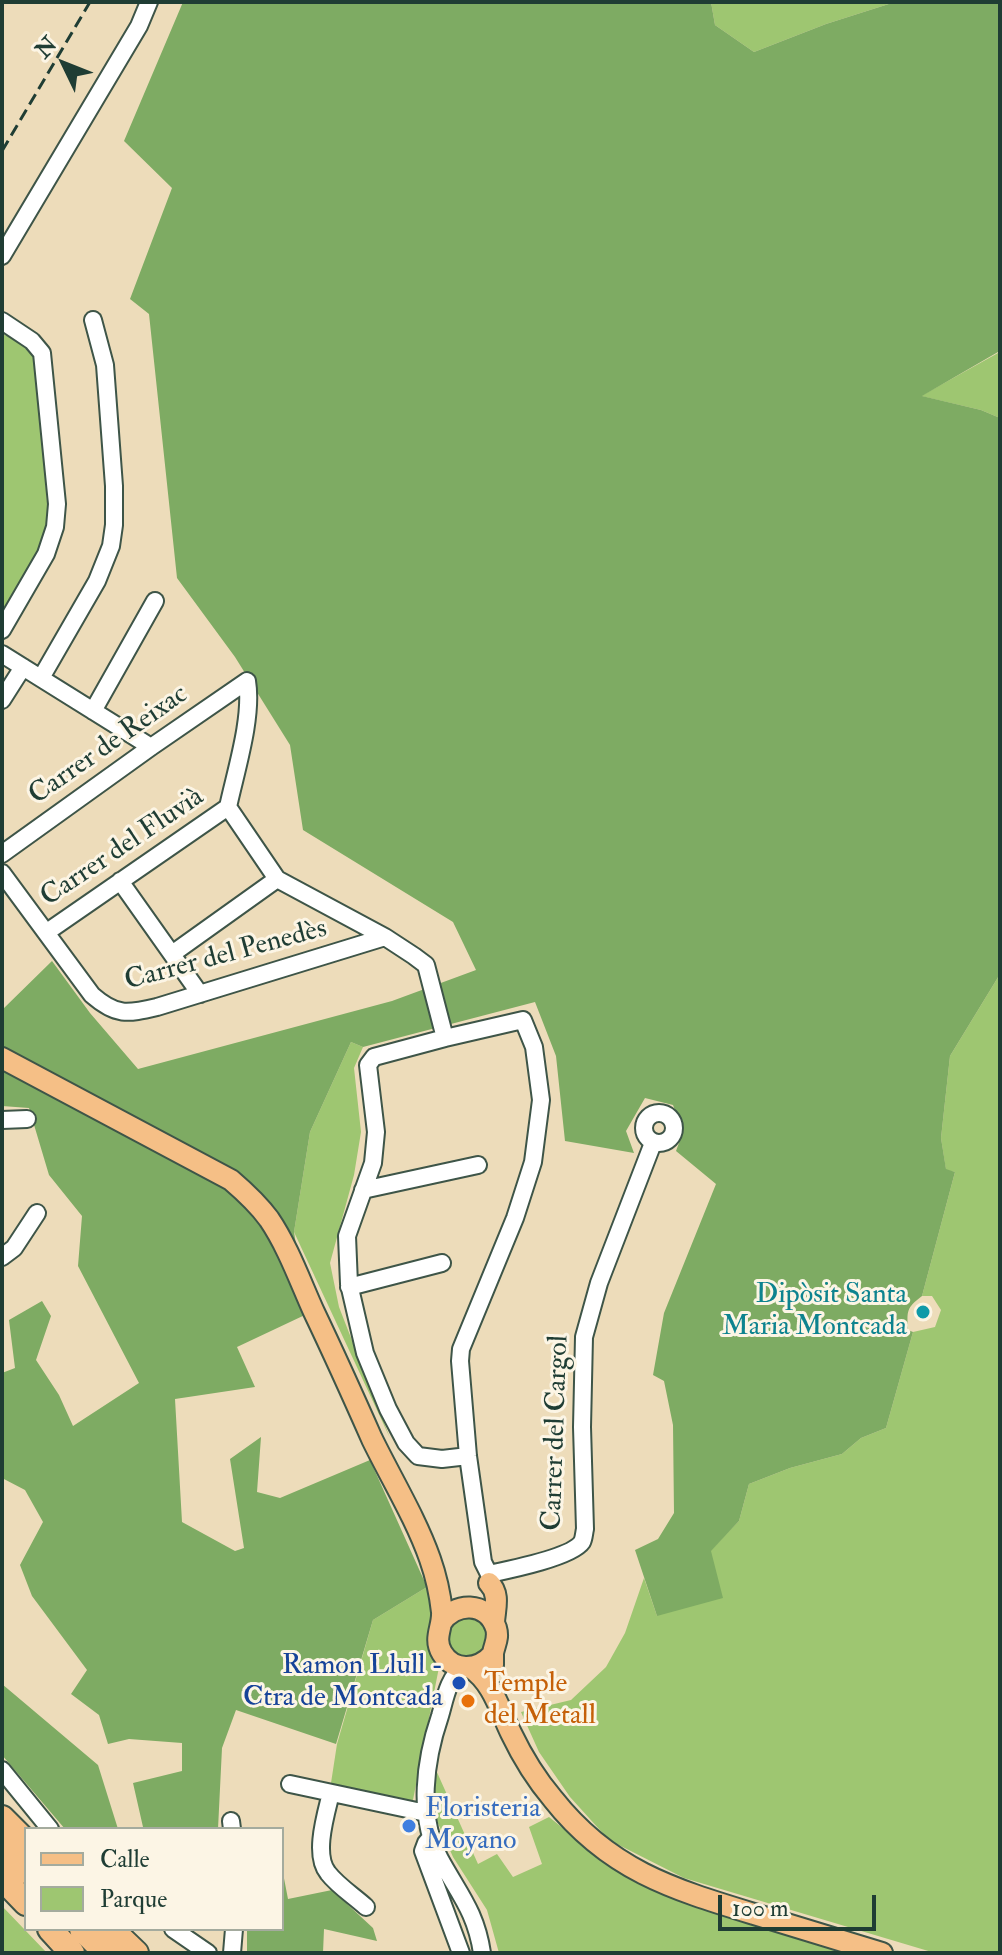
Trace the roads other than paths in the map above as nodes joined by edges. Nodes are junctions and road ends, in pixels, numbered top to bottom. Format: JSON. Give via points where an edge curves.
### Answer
{"nodes":[{"id":1,"x":149,"y":2,"type":"edge"},
{"id":2,"x":2,"y":256,"type":"edge"},
{"id":3,"x":93,"y":320,"type":"dead end"},
{"id":4,"x":2,"y":321,"type":"edge"},
{"id":5,"x":155,"y":601,"type":"dead end"},
{"id":6,"x":2,"y":630,"type":"edge"},
{"id":7,"x":2,"y":654,"type":"edge"},
{"id":8,"x":23,"y":667,"type":"junction"},
{"id":9,"x":41,"y":678,"type":"junction"},
{"id":10,"x":2,"y":700,"type":"edge"},
{"id":11,"x":93,"y":711,"type":"junction"},
{"id":12,"x":151,"y":747,"type":"junction"},
{"id":13,"x":228,"y":807,"type":"junction"},
{"id":14,"x":2,"y":854,"type":"edge"},
{"id":15,"x":2,"y":873,"type":"edge"},
{"id":16,"x":277,"y":879,"type":"junction"},
{"id":17,"x":120,"y":881,"type":"junction"},
{"id":18,"x":47,"y":932,"type":"junction"},
{"id":19,"x":385,"y":937,"type":"junction"},
{"id":20,"x":172,"y":954,"type":"junction"},
{"id":21,"x":200,"y":994,"type":"junction"},
{"id":22,"x":445,"y":1038,"type":"junction"},
{"id":23,"x":2,"y":1058,"type":"edge"},
{"id":24,"x":27,"y":1119,"type":"dead end"},
{"id":25,"x":2,"y":1120,"type":"edge"},
{"id":26,"x":653,"y":1143,"type":"dead end"},
{"id":27,"x":478,"y":1165,"type":"dead end"},
{"id":28,"x":363,"y":1190,"type":"junction"},
{"id":29,"x":37,"y":1213,"type":"dead end"},
{"id":30,"x":2,"y":1257,"type":"edge"},
{"id":31,"x":442,"y":1263,"type":"dead end"},
{"id":32,"x":349,"y":1287,"type":"junction"},
{"id":33,"x":468,"y":1456,"type":"junction"},
{"id":34,"x":489,"y":1579,"type":"junction"},
{"id":35,"x":439,"y":1588,"type":"junction"},
{"id":36,"x":467,"y":1608,"type":"junction"},
{"id":37,"x":494,"y":1622,"type":"junction"},
{"id":38,"x":441,"y":1623,"type":"junction"},
{"id":39,"x":493,"y":1654,"type":"junction"},
{"id":40,"x":460,"y":1664,"type":"junction"},
{"id":41,"x":496,"y":1697,"type":"junction"},
{"id":42,"x":2,"y":1770,"type":"edge"},
{"id":43,"x":290,"y":1784,"type":"dead end"},
{"id":44,"x":331,"y":1793,"type":"junction"},
{"id":45,"x":426,"y":1813,"type":"junction"},
{"id":46,"x":2,"y":1818,"type":"edge"},
{"id":47,"x":48,"y":1827,"type":"edge"},
{"id":48,"x":431,"y":1837,"type":"junction"},
{"id":49,"x":24,"y":1840,"type":"edge"},
{"id":50,"x":2,"y":1847,"type":"edge"},
{"id":51,"x":24,"y":1869,"type":"edge"},
{"id":52,"x":2,"y":1878,"type":"edge"},
{"id":53,"x":24,"y":1901,"type":"edge"},
{"id":54,"x":366,"y":1907,"type":"dead end"},
{"id":55,"x":52,"y":1931,"type":"edge"},
{"id":56,"x":84,"y":1931,"type":"edge"},
{"id":57,"x":113,"y":1931,"type":"edge"},
{"id":58,"x":176,"y":1931,"type":"edge"},
{"id":59,"x":234,"y":1931,"type":"edge"},
{"id":60,"x":72,"y":1953,"type":"edge"},
{"id":61,"x":106,"y":1953,"type":"edge"},
{"id":62,"x":136,"y":1953,"type":"edge"},
{"id":63,"x":208,"y":1953,"type":"edge"},
{"id":64,"x":232,"y":1953,"type":"edge"},
{"id":65,"x":461,"y":1953,"type":"edge"},
{"id":66,"x":482,"y":1953,"type":"edge"},
{"id":67,"x":882,"y":1953,"type":"edge"}],
"edges":[{"from":1,"to":2,"type":"street"},
{"from":3,"to":9,"type":"street","via":[[105,365],[115,497],[111,546],[97,581]]},
{"from":4,"to":6,"type":"street","via":[[42,353],[57,504],[46,554]]},
{"from":5,"to":11,"type":"street"},
{"from":7,"to":8,"type":"street"},
{"from":8,"to":9,"type":"street"},
{"from":8,"to":10,"type":"street"},
{"from":9,"to":11,"type":"street"},
{"from":11,"to":12,"type":"street"},
{"from":12,"to":13,"type":"street","name":"Carrer de Reixac","via":[[247,681],[247,715]]},
{"from":12,"to":14,"type":"street","name":"Carrer de Reixac"},
{"from":13,"to":16,"type":"street"},
{"from":13,"to":17,"type":"street","name":"Carrer del Fluvià"},
{"from":15,"to":18,"type":"street","name":"Carrer del Penedès"},
{"from":16,"to":19,"type":"street"},
{"from":16,"to":20,"type":"street"},
{"from":17,"to":18,"type":"street","name":"Carrer del Fluvià"},
{"from":17,"to":20,"type":"street"},
{"from":18,"to":21,"type":"street","name":"Carrer del Penedès","via":[[105,1007],[134,1012]]},
{"from":19,"to":21,"type":"street","name":"Carrer del Penedès"},
{"from":19,"to":22,"type":"street","via":[[426,965]]},
{"from":20,"to":21,"type":"street"},
{"from":22,"to":28,"type":"street","via":[[374,1057],[368,1065],[376,1132]]},
{"from":22,"to":33,"type":"street","via":[[523,1020],[534,1047],[541,1100],[533,1162],[461,1349]]},
{"from":23,"to":35,"type":"main road","via":[[231,1180],[268,1218],[425,1547]]},
{"from":24,"to":25,"type":"street"},
{"from":26,"to":34,"type":"street","name":"Carrer del Cargol","via":[[584,1337],[582,1542],[571,1551]]},
{"from":27,"to":28,"type":"street"},
{"from":28,"to":32,"type":"street","via":[[347,1236]]},
{"from":29,"to":30,"type":"street"},
{"from":31,"to":32,"type":"street"},
{"from":32,"to":33,"type":"street","via":[[365,1353],[406,1443],[418,1456]]},
{"from":33,"to":34,"type":"street"},
{"from":34,"to":36,"type":"main road","via":[[484,1596]]},
{"from":34,"to":37,"type":"main road","via":[[496,1596]]},
{"from":35,"to":36,"type":"main road","via":[[453,1604]]},
{"from":35,"to":38,"type":"main road"},
{"from":36,"to":37,"type":"main road","via":[[485,1612]]},
{"from":36,"to":38,"type":"main road","via":[[449,1613]]},
{"from":37,"to":39,"type":"main road"},
{"from":38,"to":40,"type":"main road","via":[[438,1644]]},
{"from":39,"to":40,"type":"main road","via":[[483,1663]]},
{"from":39,"to":41,"type":"main road"},
{"from":40,"to":41,"type":"main road","via":[[484,1679]]},
{"from":40,"to":45,"type":"street","via":[[437,1724]]},
{"from":41,"to":67,"type":"main road","via":[[544,1788],[579,1830],[612,1856],[684,1892]]},
{"from":42,"to":47,"type":"street"},
{"from":43,"to":44,"type":"street"},
{"from":44,"to":45,"type":"street"},
{"from":44,"to":54,"type":"street","via":[[321,1856],[326,1871]]},
{"from":45,"to":48,"type":"street"},
{"from":46,"to":49,"type":"highway"},
{"from":48,"to":65,"type":"street","via":[[423,1851]]},
{"from":48,"to":66,"type":"street","via":[[473,1916]]},
{"from":50,"to":51,"type":"highway"},
{"from":52,"to":53,"type":"highway"},
{"from":55,"to":60,"type":"highway"},
{"from":56,"to":61,"type":"highway"},
{"from":57,"to":62,"type":"highway"},
{"from":58,"to":63,"type":"street"},
{"from":59,"to":64,"type":"street"}]}
